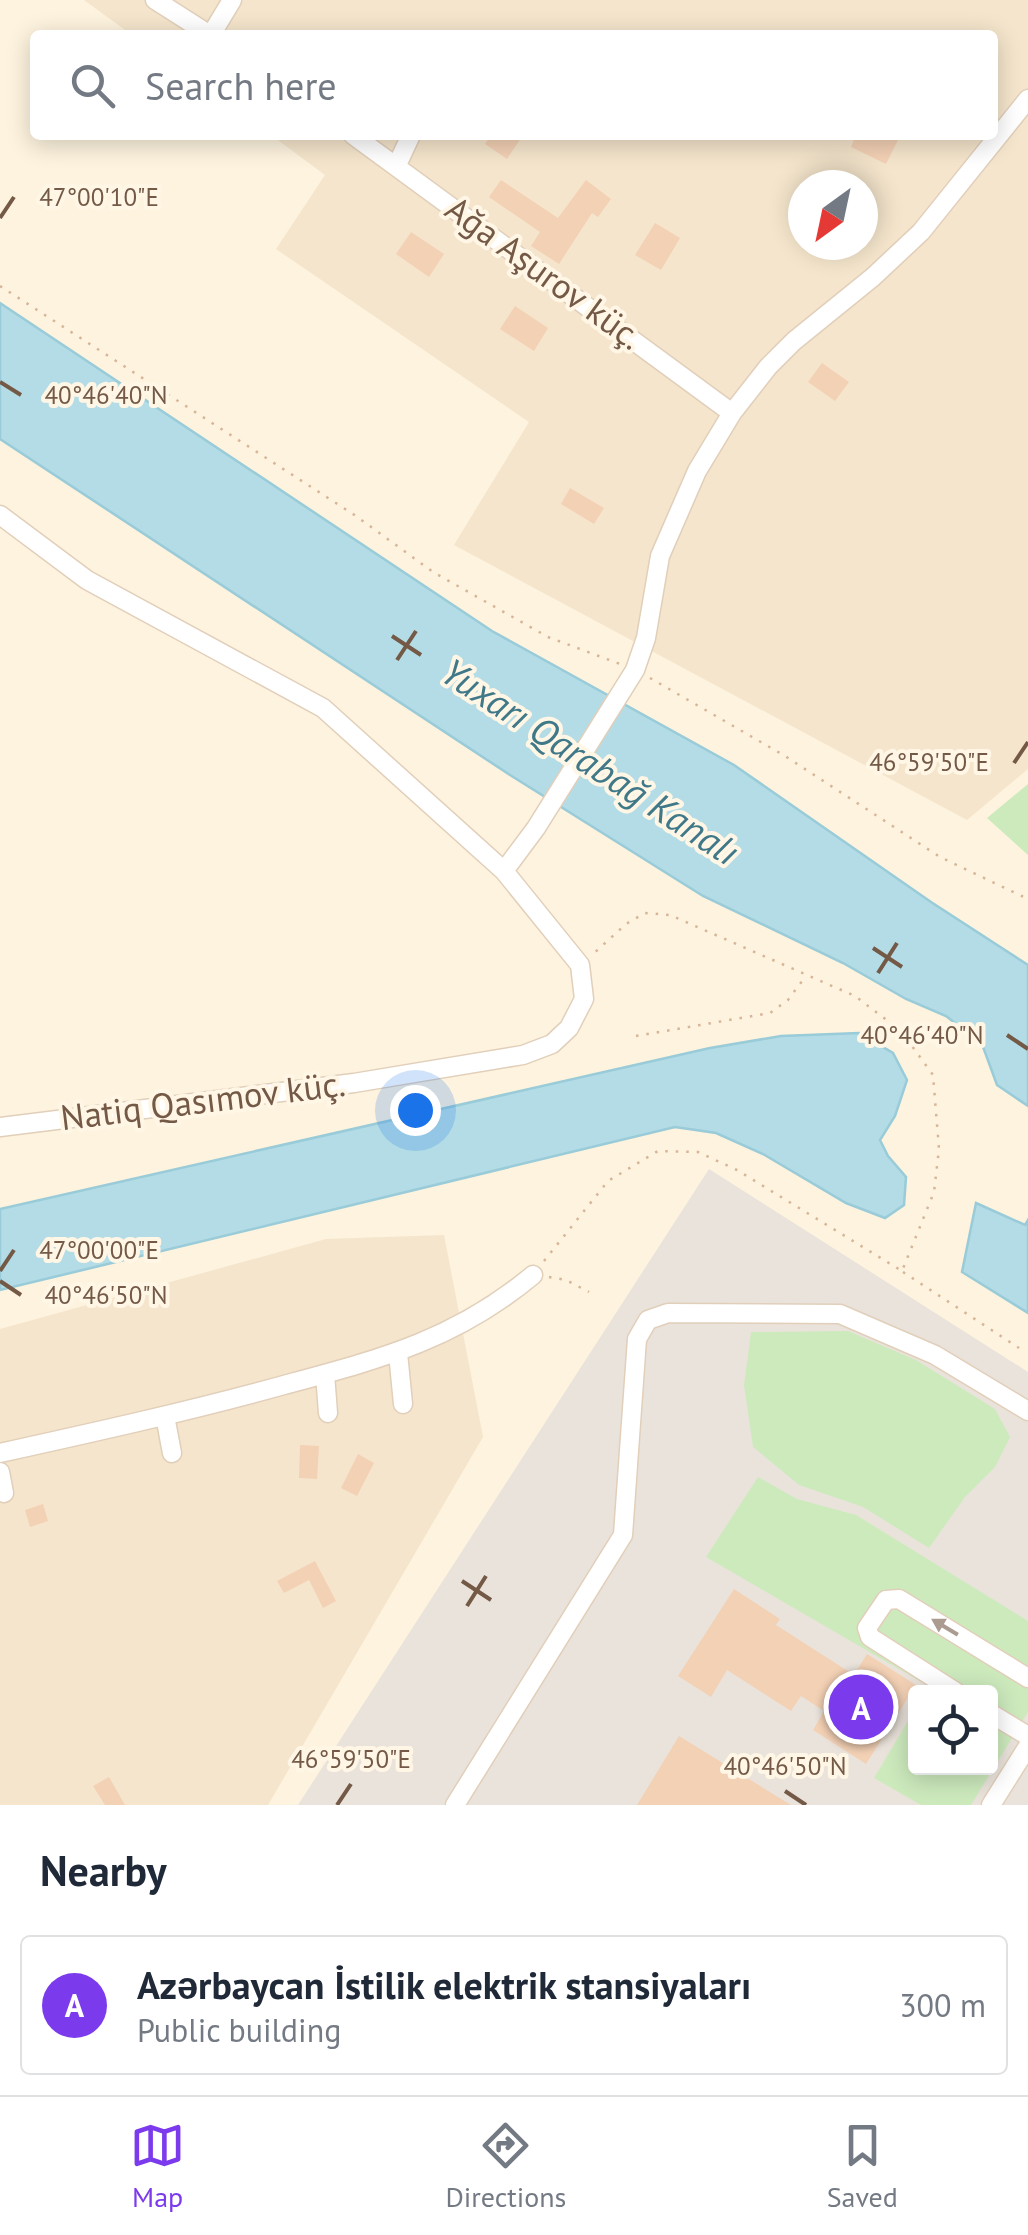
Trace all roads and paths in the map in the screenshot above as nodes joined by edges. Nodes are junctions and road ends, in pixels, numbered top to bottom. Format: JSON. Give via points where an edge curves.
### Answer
{"nodes":[{"id":1,"x":155,"y":0,"type":"edge"},
{"id":2,"x":232,"y":0,"type":"edge"},
{"id":3,"x":202,"y":30,"type":"edge"},
{"id":4,"x":213,"y":30,"type":"edge"},
{"id":5,"x":1028,"y":99,"type":"edge"},
{"id":6,"x":998,"y":136,"type":"edge"},
{"id":7,"x":360,"y":140,"type":"edge"},
{"id":8,"x":409,"y":140,"type":"edge"},
{"id":9,"x":995,"y":140,"type":"edge"},
{"id":10,"x":397,"y":166,"type":"junction"},
{"id":11,"x":0,"y":286,"type":"edge"},
{"id":12,"x":732,"y":413,"type":"junction"},
{"id":13,"x":0,"y":515,"type":"edge"},
{"id":14,"x":636,"y":670,"type":"junction"},
{"id":15,"x":504,"y":871,"type":"junction"},
{"id":16,"x":1028,"y":899,"type":"edge"},
{"id":17,"x":580,"y":966,"type":"junction"},
{"id":18,"x":806,"y":976,"type":"junction"},
{"id":19,"x":636,"y":1036,"type":"dead end"},
{"id":20,"x":0,"y":1127,"type":"edge"},
{"id":21,"x":902,"y":1272,"type":"junction"},
{"id":22,"x":534,"y":1274,"type":"junction"},
{"id":23,"x":589,"y":1292,"type":"dead end"},
{"id":24,"x":1019,"y":1348,"type":"dead end"},
{"id":25,"x":398,"y":1354,"type":"junction"},
{"id":26,"x":325,"y":1374,"type":"junction"},
{"id":27,"x":404,"y":1404,"type":"dead end"},
{"id":28,"x":1028,"y":1412,"type":"edge"},
{"id":29,"x":328,"y":1413,"type":"dead end"},
{"id":30,"x":165,"y":1416,"type":"junction"},
{"id":31,"x":0,"y":1453,"type":"edge"},
{"id":32,"x":172,"y":1453,"type":"dead end"},
{"id":33,"x":0,"y":1472,"type":"edge"},
{"id":34,"x":4,"y":1493,"type":"dead end"},
{"id":35,"x":1028,"y":1678,"type":"edge"},
{"id":36,"x":945,"y":1685,"type":"edge"},
{"id":37,"x":998,"y":1718,"type":"edge"},
{"id":38,"x":1028,"y":1736,"type":"edge"},
{"id":39,"x":1028,"y":1746,"type":"edge"},
{"id":40,"x":455,"y":1805,"type":"edge"},
{"id":41,"x":992,"y":1805,"type":"edge"}],
"edges":[{"from":1,"to":3,"type":"street"},
{"from":2,"to":4,"type":"street"},
{"from":5,"to":6,"type":"street"},
{"from":7,"to":10,"type":"street","name":"Ağa Aşurov küç."},
{"from":8,"to":10,"type":"street"},
{"from":9,"to":12,"type":"street","via":[[921,232],[794,341]]},
{"from":10,"to":12,"type":"street","name":"Ağa Aşurov küç."},
{"from":11,"to":14,"type":"path","via":[[433,572],[548,637]]},
{"from":12,"to":14,"type":"street","via":[[660,556]]},
{"from":13,"to":15,"type":"street","via":[[87,580],[323,708]]},
{"from":14,"to":15,"type":"street"},
{"from":14,"to":16,"type":"path","via":[[940,857]]},
{"from":15,"to":17,"type":"street"},
{"from":17,"to":18,"type":"path","via":[[645,912],[670,916]]},
{"from":17,"to":20,"type":"street","name":"Natiq Qasımov küç.","via":[[584,998],[569,1028],[523,1056]]},
{"from":18,"to":19,"type":"path","via":[[770,1013]]},
{"from":18,"to":21,"type":"path","via":[[855,996],[901,1032],[933,1074],[939,1149],[934,1192]]},
{"from":21,"to":22,"type":"path","via":[[737,1170],[698,1152],[658,1151],[608,1180]]},
{"from":21,"to":24,"type":"path"},
{"from":22,"to":23,"type":"path"},
{"from":22,"to":25,"type":"street","via":[[501,1302]]},
{"from":25,"to":26,"type":"street"},
{"from":25,"to":27,"type":"street"},
{"from":26,"to":29,"type":"street"},
{"from":26,"to":30,"type":"street"},
{"from":28,"to":40,"type":"street","via":[[935,1356],[840,1314],[668,1314],[648,1320],[637,1340],[623,1535]]},
{"from":30,"to":31,"type":"street"},
{"from":30,"to":32,"type":"street"},
{"from":33,"to":34,"type":"street"},
{"from":35,"to":36,"type":"street","one_way":true,"via":[[899,1599],[886,1600],[867,1628],[870,1637]]},
{"from":37,"to":38,"type":"street"},
{"from":39,"to":41,"type":"street"}]}
